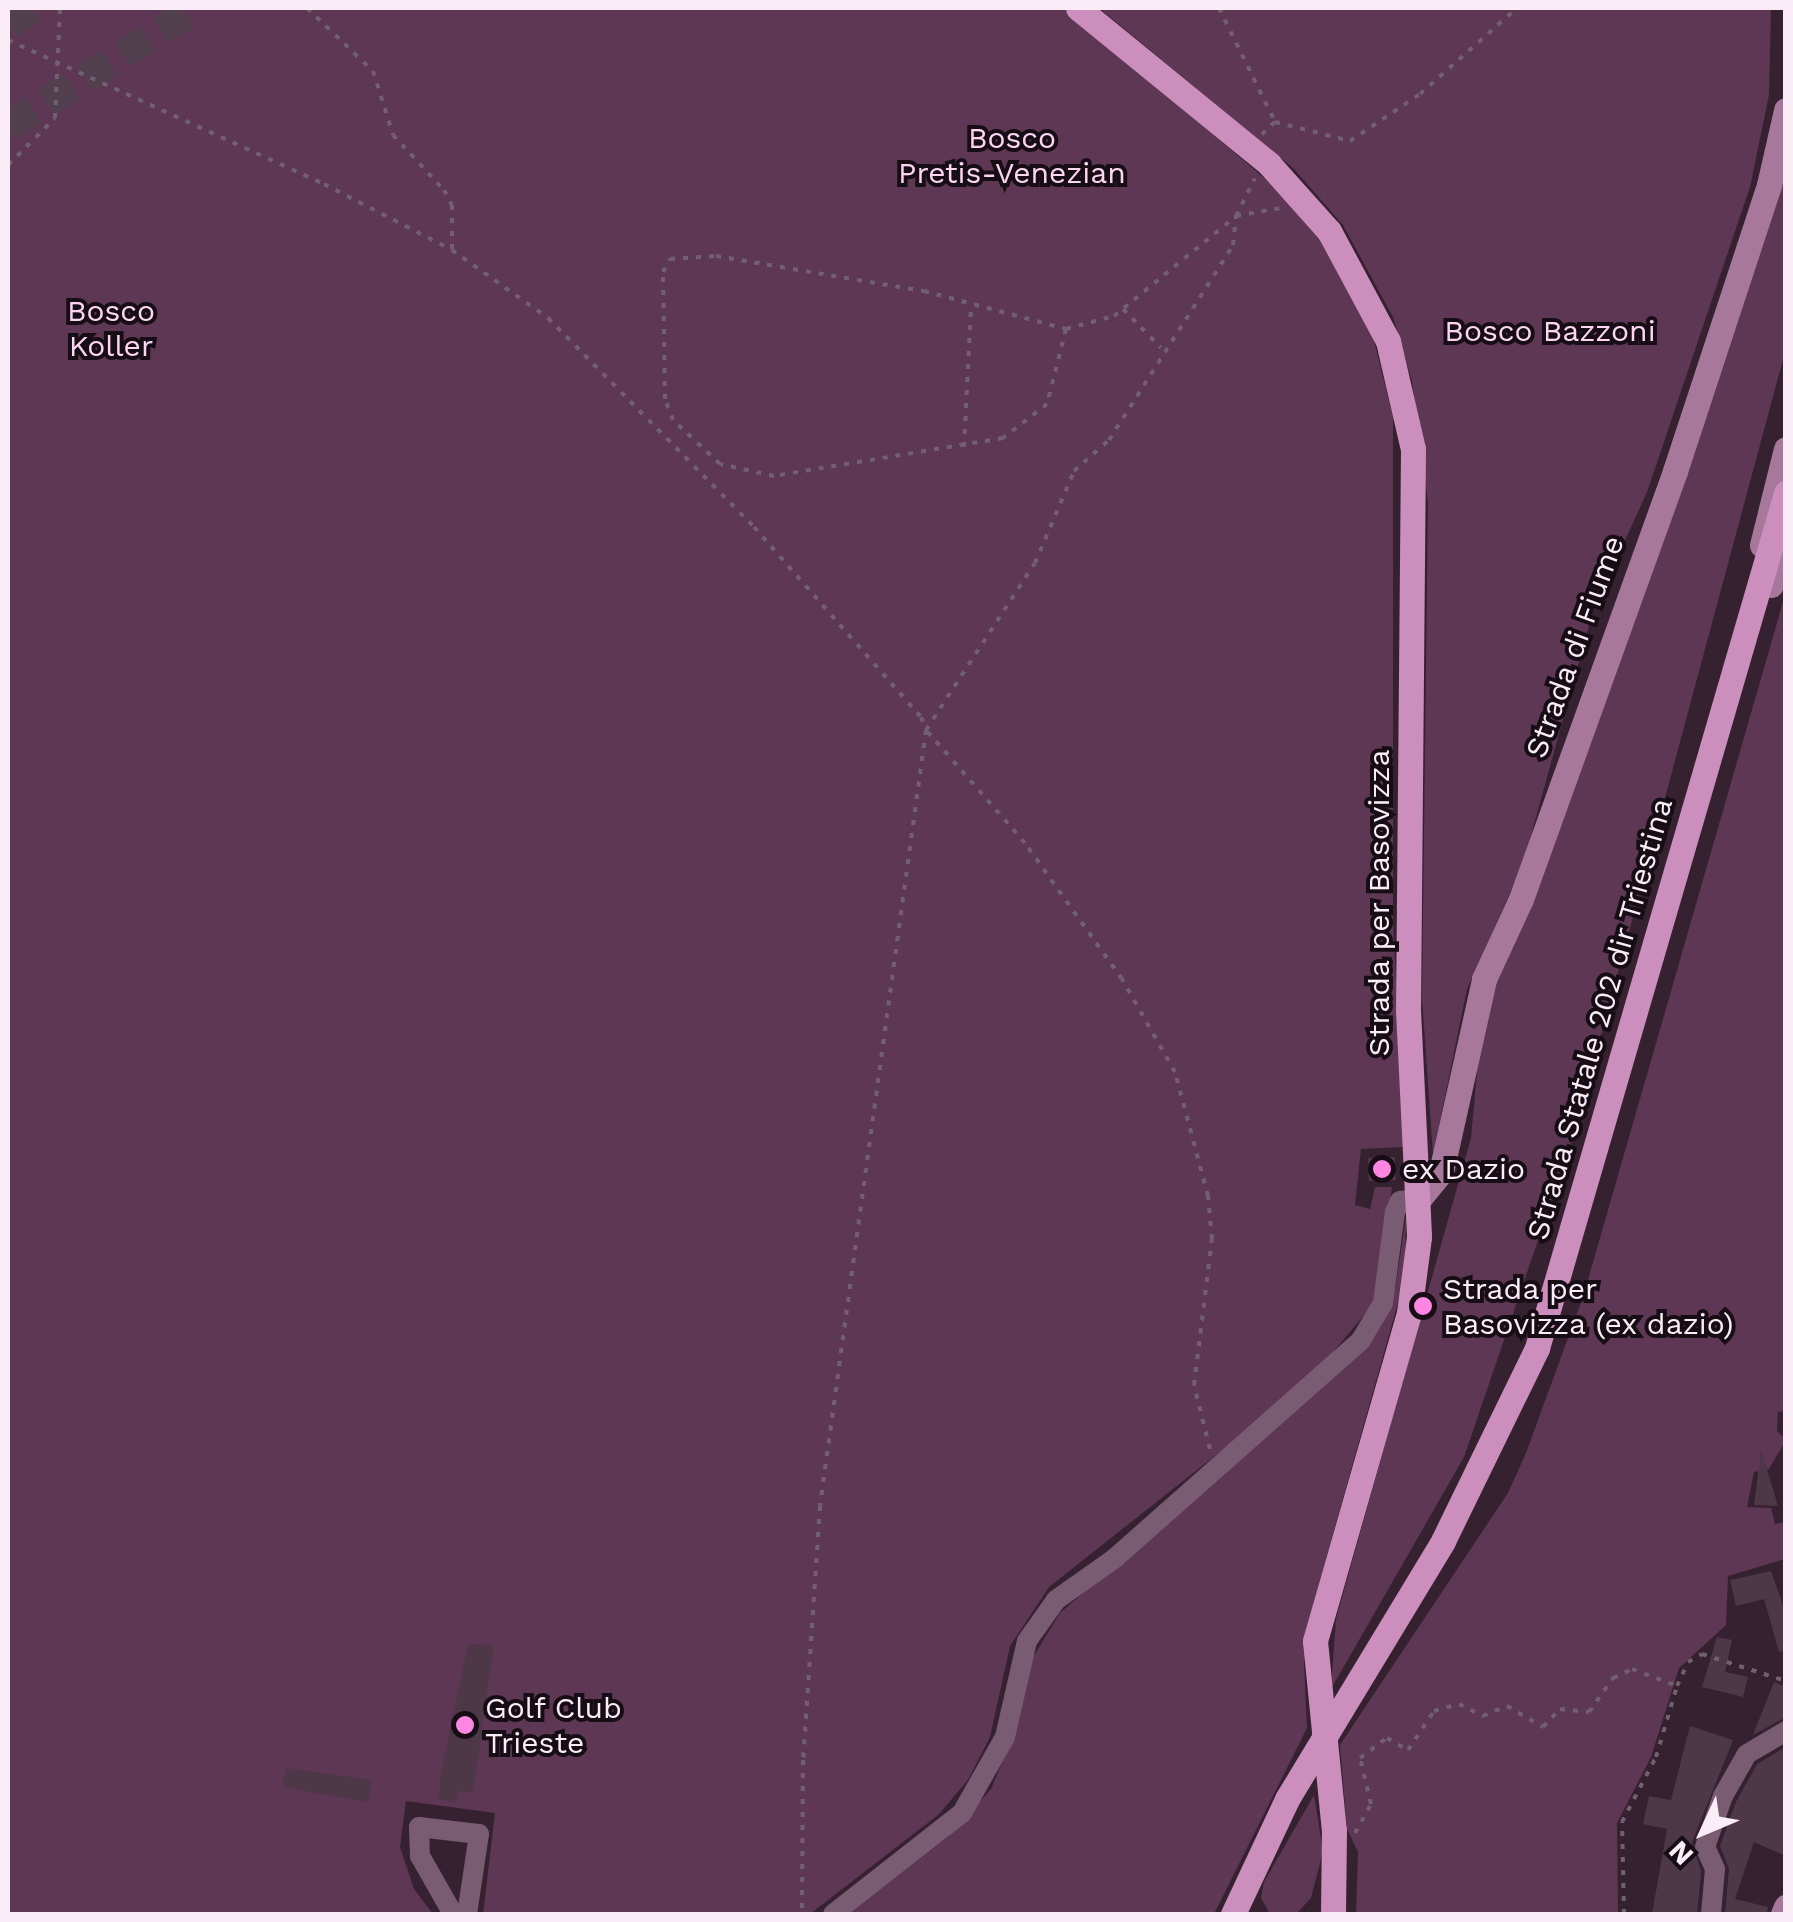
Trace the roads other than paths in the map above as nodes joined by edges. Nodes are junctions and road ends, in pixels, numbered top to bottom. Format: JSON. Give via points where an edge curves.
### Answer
{"nodes":[{"id":1,"x":1078,"y":8,"type":"edge"},
{"id":2,"x":1786,"y":110,"type":"edge"},
{"id":3,"x":1786,"y":448,"type":"edge"},
{"id":4,"x":1786,"y":493,"type":"edge"},
{"id":5,"x":1786,"y":544,"type":"edge"},
{"id":6,"x":1756,"y":586,"type":"junction"},
{"id":7,"x":1702,"y":783,"type":"junction"},
{"id":8,"x":1418,"y":1199,"type":"junction"},
{"id":9,"x":1786,"y":1731,"type":"edge"},
{"id":10,"x":1786,"y":1907,"type":"edge"},
{"id":11,"x":453,"y":1914,"type":"edge"},
{"id":12,"x":467,"y":1914,"type":"edge"},
{"id":13,"x":833,"y":1914,"type":"edge"},
{"id":14,"x":1233,"y":1914,"type":"edge"},
{"id":15,"x":1333,"y":1914,"type":"edge"},
{"id":16,"x":1711,"y":1914,"type":"edge"},
{"id":17,"x":1783,"y":1914,"type":"edge"}],
"edges":[{"from":1,"to":8,"type":"main road","name":"Strada per Basovizza","via":[[1269,164],[1310,207],[1378,317],[1413,450],[1408,1010]]},
{"from":2,"to":8,"type":"street","name":"Strada di Fiume","via":[[1769,185],[1675,471],[1521,899],[1484,979],[1441,1172]]},
{"from":3,"to":6,"type":"street"},
{"from":4,"to":6,"type":"main road","name":"Strada Statale 202 dir Triestina"},
{"from":5,"to":7,"type":"street"},
{"from":6,"to":7,"type":"main road","name":"Strada Statale 202 dir Triestina"},
{"from":7,"to":14,"type":"main road","name":"Strada Statale 202 dir Triestina","via":[[1537,1348],[1443,1541],[1286,1799]]},
{"from":8,"to":13,"type":"street","via":[[1400,1201],[1394,1212],[1383,1303],[1361,1340],[1038,1620],[1005,1737],[980,1787],[945,1830]]},
{"from":8,"to":15,"type":"main road","name":"Strada per Basovizza","via":[[1409,1313],[1320,1617],[1315,1689],[1334,1838]]},
{"from":9,"to":16,"type":"street","via":[[1747,1754],[1723,1796],[1705,1847],[1715,1868]]},
{"from":10,"to":17,"type":"street"},
{"from":11,"to":12,"type":"street","via":[[420,1856],[419,1827],[479,1834]]}]}
